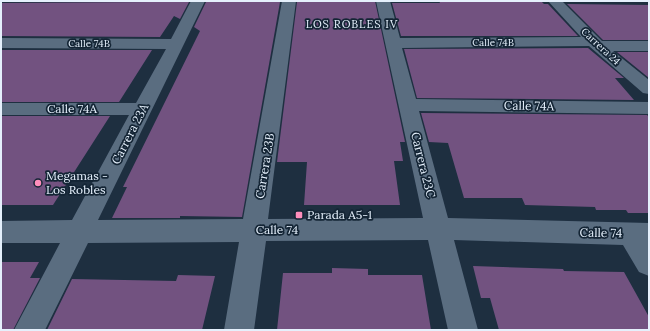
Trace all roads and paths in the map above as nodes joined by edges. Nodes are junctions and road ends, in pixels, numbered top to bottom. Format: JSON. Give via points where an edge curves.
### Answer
{"nodes":[{"id":1,"x":198,"y":1,"type":"edge"},
{"id":2,"x":289,"y":1,"type":"edge"},
{"id":3,"x":383,"y":1,"type":"edge"},
{"id":4,"x":555,"y":1,"type":"edge"},
{"id":5,"x":1,"y":43,"type":"edge"},
{"id":6,"x":393,"y":43,"type":"junction"},
{"id":7,"x":176,"y":44,"type":"junction"},
{"id":8,"x":596,"y":44,"type":"junction"},
{"id":9,"x":649,"y":46,"type":"edge"},
{"id":10,"x":649,"y":89,"type":"edge"},
{"id":11,"x":408,"y":105,"type":"junction"},
{"id":12,"x":649,"y":108,"type":"edge"},
{"id":13,"x":1,"y":109,"type":"edge"},
{"id":14,"x":143,"y":109,"type":"junction"},
{"id":15,"x":439,"y":229,"type":"junction"},
{"id":16,"x":255,"y":230,"type":"junction"},
{"id":17,"x":80,"y":231,"type":"junction"},
{"id":18,"x":1,"y":232,"type":"edge"},
{"id":19,"x":640,"y":234,"type":"edge"},
{"id":20,"x":649,"y":263,"type":"edge"},
{"id":21,"x":29,"y":330,"type":"edge"},
{"id":22,"x":239,"y":330,"type":"edge"},
{"id":23,"x":463,"y":330,"type":"edge"}],
"edges":[{"from":1,"to":7,"type":"street","name":"Carrera 23A"},
{"from":2,"to":16,"type":"street","name":"Carrera 23B"},
{"from":3,"to":6,"type":"street","name":"Carrera 23C"},
{"from":4,"to":8,"type":"street","name":"Carrera 24"},
{"from":5,"to":7,"type":"street","name":"Calle 74B"},
{"from":6,"to":8,"type":"street","name":"Calle 74B"},
{"from":6,"to":11,"type":"street","name":"Carrera 23C"},
{"from":7,"to":14,"type":"street","name":"Carrera 23A"},
{"from":8,"to":9,"type":"street","name":"Calle 74B"},
{"from":8,"to":10,"type":"street","name":"Carrera 24"},
{"from":11,"to":12,"type":"street","name":"Calle 74A"},
{"from":11,"to":15,"type":"street","name":"Carrera 23C"},
{"from":13,"to":14,"type":"street","name":"Calle 74A"},
{"from":14,"to":17,"type":"street","name":"Carrera 23A"},
{"from":15,"to":16,"type":"street","name":"Calle 74"},
{"from":15,"to":19,"type":"street","name":"Calle 74"},
{"from":15,"to":23,"type":"street","name":"Carrera 23C"},
{"from":16,"to":17,"type":"street","name":"Calle 74"},
{"from":16,"to":22,"type":"street","name":"Carrera 23B"},
{"from":17,"to":18,"type":"street","name":"Calle 74"},
{"from":17,"to":21,"type":"street","name":"Carrera 23A"},
{"from":19,"to":20,"type":"street"}]}
